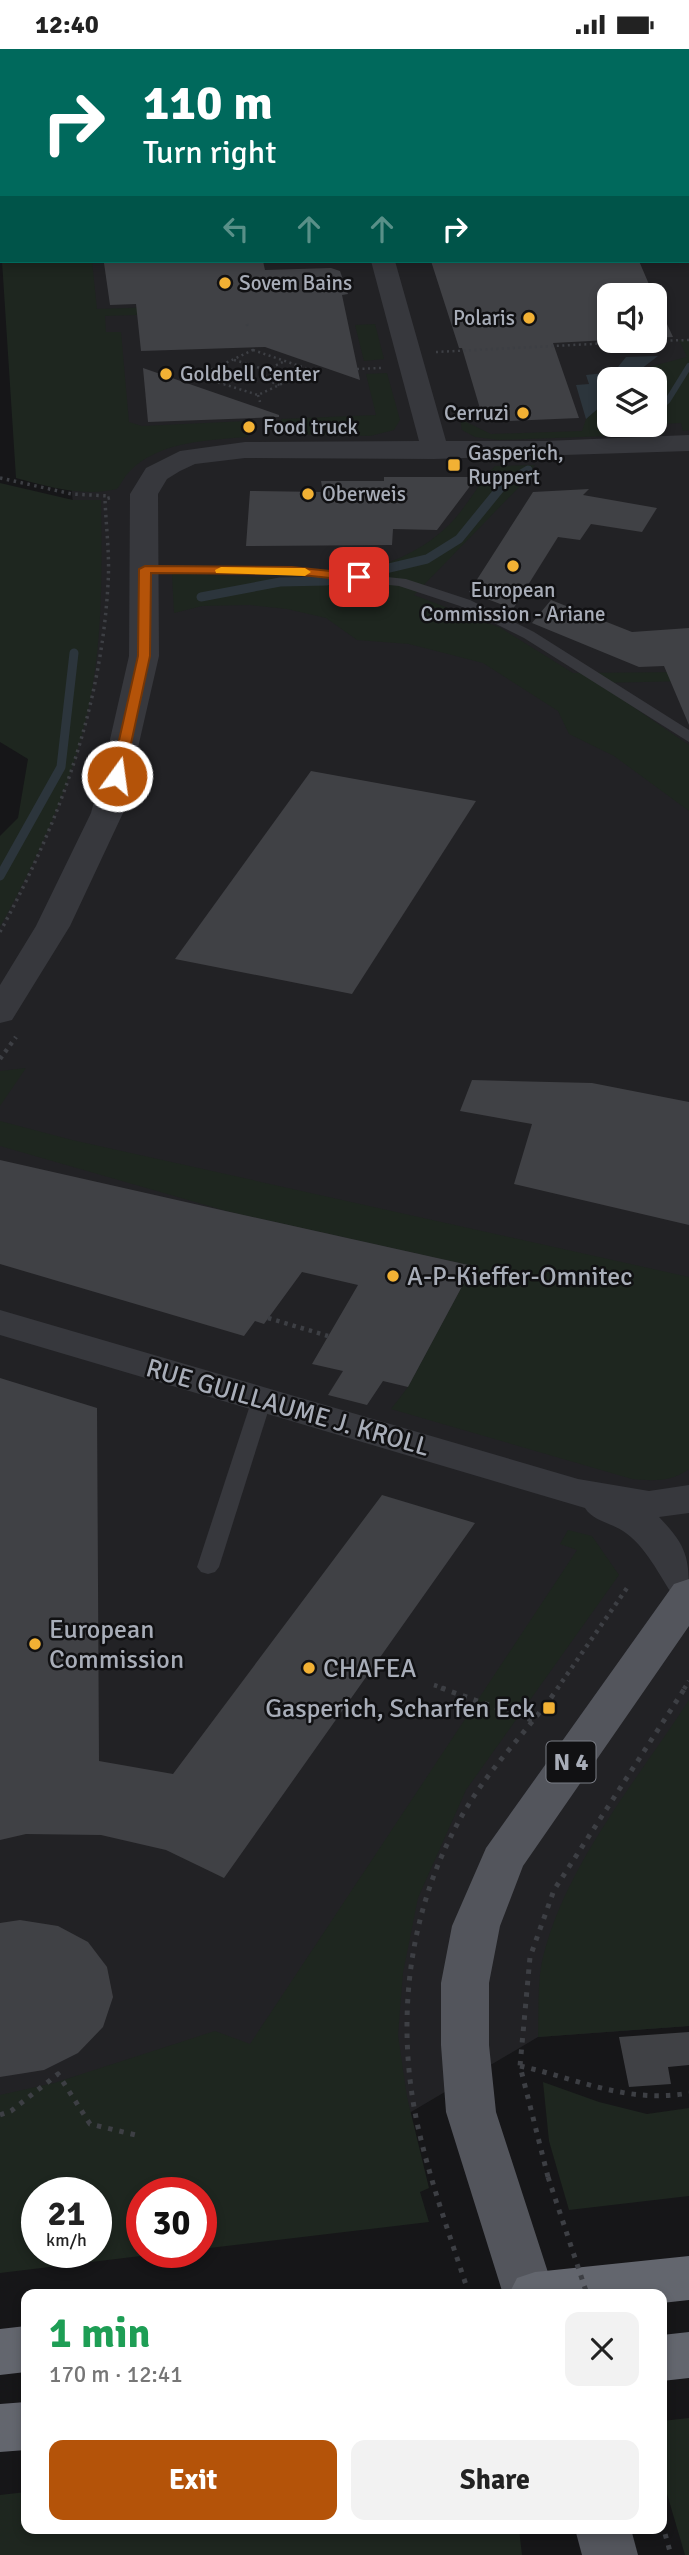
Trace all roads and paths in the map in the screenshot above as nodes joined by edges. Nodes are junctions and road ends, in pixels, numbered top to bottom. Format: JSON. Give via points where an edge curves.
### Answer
{"nodes":[{"id":1,"x":384,"y":263,"type":"edge"},
{"id":2,"x":689,"y":340,"type":"edge"},
{"id":3,"x":667,"y":341,"type":"edge"},
{"id":4,"x":597,"y":344,"type":"edge"},
{"id":5,"x":432,"y":352,"type":"dead end"},
{"id":6,"x":233,"y":360,"type":"junction"},
{"id":7,"x":284,"y":361,"type":"junction"},
{"id":8,"x":251,"y":365,"type":"junction"},
{"id":9,"x":265,"y":370,"type":"junction"},
{"id":10,"x":311,"y":370,"type":"junction"},
{"id":11,"x":317,"y":370,"type":"dead end"},
{"id":12,"x":240,"y":376,"type":"junction"},
{"id":13,"x":261,"y":378,"type":"junction"},
{"id":14,"x":222,"y":384,"type":"junction"},
{"id":15,"x":279,"y":385,"type":"junction"},
{"id":16,"x":258,"y":395,"type":"junction"},
{"id":17,"x":260,"y":402,"type":"dead end"},
{"id":18,"x":689,"y":443,"type":"edge"},
{"id":19,"x":434,"y":450,"type":"junction"},
{"id":20,"x":0,"y":478,"type":"edge"},
{"id":21,"x":145,"y":569,"type":"junction"},
{"id":22,"x":689,"y":737,"type":"edge"},
{"id":23,"x":0,"y":932,"type":"edge"},
{"id":24,"x":0,"y":1013,"type":"edge"},
{"id":25,"x":268,"y":1318,"type":"dead end"},
{"id":26,"x":0,"y":1322,"type":"edge"},
{"id":27,"x":328,"y":1336,"type":"dead end"},
{"id":28,"x":262,"y":1399,"type":"junction"},
{"id":29,"x":576,"y":1493,"type":"junction"},
{"id":30,"x":689,"y":1499,"type":"edge"},
{"id":31,"x":208,"y":1567,"type":"dead end"},
{"id":32,"x":689,"y":1587,"type":"edge"},
{"id":33,"x":689,"y":1594,"type":"edge"},
{"id":34,"x":689,"y":1681,"type":"edge"},
{"id":35,"x":434,"y":1685,"type":"dead end"},
{"id":36,"x":534,"y":1721,"type":"dead end"},
{"id":37,"x":520,"y":2066,"type":"junction"},
{"id":38,"x":689,"y":2092,"type":"edge"},
{"id":39,"x":0,"y":2115,"type":"edge"},
{"id":40,"x":140,"y":2136,"type":"dead end"},
{"id":41,"x":440,"y":2200,"type":"dead end"},
{"id":42,"x":689,"y":2278,"type":"edge"},
{"id":43,"x":467,"y":2289,"type":"edge"},
{"id":44,"x":527,"y":2289,"type":"edge"},
{"id":45,"x":583,"y":2289,"type":"edge"},
{"id":46,"x":585,"y":2289,"type":"edge"},
{"id":47,"x":21,"y":2350,"type":"edge"},
{"id":48,"x":0,"y":2352,"type":"edge"},
{"id":49,"x":689,"y":2355,"type":"edge"},
{"id":50,"x":667,"y":2357,"type":"edge"},
{"id":51,"x":21,"y":2426,"type":"edge"},
{"id":52,"x":0,"y":2428,"type":"edge"},
{"id":53,"x":604,"y":2534,"type":"edge"},
{"id":54,"x":665,"y":2534,"type":"edge"},
{"id":55,"x":610,"y":2555,"type":"edge"},
{"id":56,"x":671,"y":2555,"type":"edge"}],
"edges":[{"from":1,"to":19,"type":"street"},
{"from":2,"to":3,"type":"path"},
{"from":4,"to":5,"type":"path"},
{"from":6,"to":7,"type":"path","via":[[253,349]]},
{"from":6,"to":8,"type":"path"},
{"from":6,"to":14,"type":"path","via":[[198,376]]},
{"from":7,"to":9,"type":"path"},
{"from":7,"to":10,"type":"path"},
{"from":8,"to":9,"type":"path"},
{"from":8,"to":12,"type":"path","via":[[235,373]]},
{"from":9,"to":13,"type":"path","via":[[272,373]]},
{"from":10,"to":11,"type":"path"},
{"from":10,"to":15,"type":"path"},
{"from":12,"to":13,"type":"path"},
{"from":12,"to":14,"type":"path"},
{"from":13,"to":15,"type":"path"},
{"from":14,"to":16,"type":"path"},
{"from":15,"to":16,"type":"path"},
{"from":16,"to":17,"type":"path"},
{"from":18,"to":19,"type":"street"},
{"from":19,"to":21,"type":"street","via":[[245,450],[190,457],[170,465],[156,474],[144,494]]},
{"from":20,"to":23,"type":"path","via":[[72,494],[121,495],[105,499],[108,583],[93,706],[42,855]]},
{"from":21,"to":22,"type":"lane","via":[[292,571],[401,582],[465,603],[529,635]]},
{"from":21,"to":24,"type":"street","via":[[144,656],[107,813],[53,926]]},
{"from":25,"to":27,"type":"path"},
{"from":26,"to":28,"type":"street","name":"RUE GUILLAUME J. KROLL"},
{"from":28,"to":29,"type":"street","name":"RUE GUILLAUME J. KROLL"},
{"from":28,"to":31,"type":"lane"},
{"from":29,"to":30,"type":"street","name":"RUE GUILLAUME J. KROLL","via":[[649,1505]]},
{"from":29,"to":32,"type":"street","name":"RUE GUILLAUME J. KROLL","via":[[638,1521],[658,1540]]},
{"from":33,"to":44,"type":"main road","number":"N 4","via":[[502,1860],[476,1926],[466,1983],[471,2112]]},
{"from":34,"to":37,"type":"path","via":[[554,1890],[530,1957]]},
{"from":35,"to":36,"type":"path"},
{"from":37,"to":38,"type":"path","via":[[631,2098],[675,2097]]},
{"from":37,"to":46,"type":"path","bridge":true,"via":[[548,2177]]},
{"from":39,"to":40,"type":"path","via":[[58,2074],[90,2124]]},
{"from":41,"to":43,"type":"path"},
{"from":42,"to":45,"type":"highway"},
{"from":47,"to":48,"type":"highway"},
{"from":49,"to":50,"type":"highway"},
{"from":51,"to":52,"type":"highway"},
{"from":53,"to":55,"type":"main road"},
{"from":54,"to":56,"type":"path"}]}
